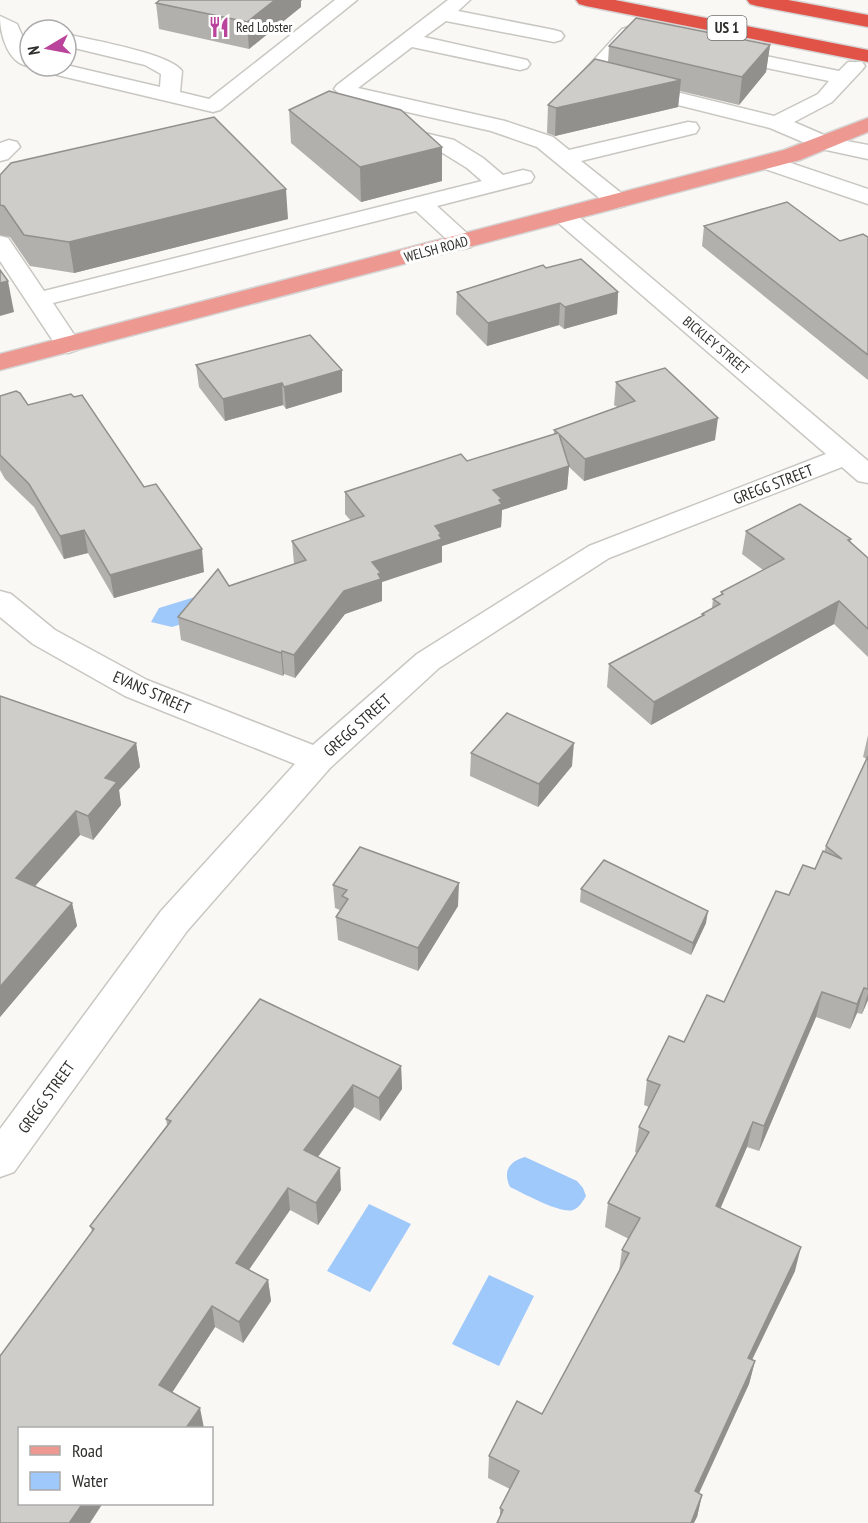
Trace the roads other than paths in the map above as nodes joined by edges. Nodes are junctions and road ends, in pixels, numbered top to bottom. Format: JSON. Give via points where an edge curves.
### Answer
{"nodes":[{"id":1,"x":347,"y":0,"type":"edge"},
{"id":2,"x":460,"y":0,"type":"edge"},
{"id":3,"x":586,"y":0,"type":"edge"},
{"id":4,"x":758,"y":0,"type":"edge"},
{"id":5,"x":442,"y":14,"type":"junction"},
{"id":6,"x":668,"y":16,"type":"junction"},
{"id":7,"x":868,"y":21,"type":"edge"},
{"id":8,"x":13,"y":27,"type":"edge"},
{"id":9,"x":554,"y":36,"type":"dead end"},
{"id":10,"x":408,"y":40,"type":"junction"},
{"id":11,"x":78,"y":43,"type":"edge"},
{"id":12,"x":18,"y":45,"type":"edge"},
{"id":13,"x":705,"y":49,"type":"edge"},
{"id":14,"x":866,"y":56,"type":"edge"},
{"id":15,"x":520,"y":64,"type":"dead end"},
{"id":16,"x":78,"y":74,"type":"edge"},
{"id":17,"x":844,"y":78,"type":"junction"},
{"id":18,"x":169,"y":96,"type":"junction"},
{"id":19,"x":777,"y":123,"type":"junction"},
{"id":20,"x":866,"y":127,"type":"edge"},
{"id":21,"x":377,"y":128,"type":"edge"},
{"id":22,"x":688,"y":128,"type":"dead end"},
{"id":23,"x":825,"y":143,"type":"junction"},
{"id":24,"x":801,"y":151,"type":"junction"},
{"id":25,"x":868,"y":152,"type":"edge"},
{"id":26,"x":565,"y":159,"type":"junction"},
{"id":27,"x":767,"y":162,"type":"junction"},
{"id":28,"x":868,"y":173,"type":"edge"},
{"id":29,"x":523,"y":177,"type":"dead end"},
{"id":30,"x":498,"y":183,"type":"junction"},
{"id":31,"x":868,"y":197,"type":"edge"},
{"id":32,"x":617,"y":201,"type":"junction"},
{"id":33,"x":420,"y":202,"type":"junction"},
{"id":34,"x":563,"y":215,"type":"junction"},
{"id":35,"x":463,"y":242,"type":"junction"},
{"id":36,"x":0,"y":243,"type":"edge"},
{"id":37,"x":37,"y":300,"type":"junction"},
{"id":38,"x":68,"y":345,"type":"junction"},
{"id":39,"x":0,"y":362,"type":"edge"},
{"id":40,"x":857,"y":465,"type":"edge"},
{"id":41,"x":0,"y":601,"type":"edge"},
{"id":42,"x":318,"y":760,"type":"junction"},
{"id":43,"x":0,"y":1160,"type":"edge"}],
"edges":[{"from":1,"to":18,"type":"street","via":[[213,105]]},
{"from":2,"to":5,"type":"street"},
{"from":3,"to":6,"type":"highway","number":"US 1"},
{"from":4,"to":7,"type":"highway","number":"US 1"},
{"from":5,"to":9,"type":"street"},
{"from":5,"to":10,"type":"street"},
{"from":6,"to":14,"type":"highway","number":"US 1"},
{"from":6,"to":19,"type":"street","via":[[652,38],[629,33],[589,77]]},
{"from":8,"to":12,"type":"street"},
{"from":10,"to":15,"type":"street"},
{"from":10,"to":26,"type":"street","via":[[344,89],[497,126],[545,142]]},
{"from":11,"to":18,"type":"street","via":[[152,61],[172,71]]},
{"from":13,"to":17,"type":"street"},
{"from":14,"to":17,"type":"street"},
{"from":16,"to":18,"type":"street"},
{"from":17,"to":19,"type":"street","via":[[825,98]]},
{"from":19,"to":23,"type":"street"},
{"from":20,"to":23,"type":"main road","name":"WELSH ROAD"},
{"from":21,"to":30,"type":"street","via":[[446,145]]},
{"from":22,"to":26,"type":"street"},
{"from":23,"to":24,"type":"main road","name":"WELSH ROAD"},
{"from":23,"to":25,"type":"street"},
{"from":24,"to":27,"type":"main road","name":"WELSH ROAD"},
{"from":24,"to":28,"type":"street"},
{"from":26,"to":32,"type":"street"},
{"from":27,"to":31,"type":"street"},
{"from":27,"to":32,"type":"main road","name":"WELSH ROAD"},
{"from":29,"to":30,"type":"street"},
{"from":30,"to":33,"type":"street"},
{"from":32,"to":34,"type":"main road","name":"WELSH ROAD"},
{"from":33,"to":35,"type":"street"},
{"from":33,"to":37,"type":"street"},
{"from":34,"to":35,"type":"main road","name":"WELSH ROAD"},
{"from":34,"to":40,"type":"street","name":"BICKLEY STREET"},
{"from":35,"to":38,"type":"main road","name":"WELSH ROAD"},
{"from":36,"to":37,"type":"street"},
{"from":37,"to":38,"type":"street"},
{"from":38,"to":39,"type":"main road","name":"WELSH ROAD"},
{"from":40,"to":42,"type":"street","name":"GREGG STREET","via":[[599,552],[428,661]]},
{"from":41,"to":42,"type":"street","name":"EVANS STREET","via":[[44,637],[136,688]]},
{"from":42,"to":43,"type":"street","name":"GREGG STREET","via":[[174,921]]}]}
